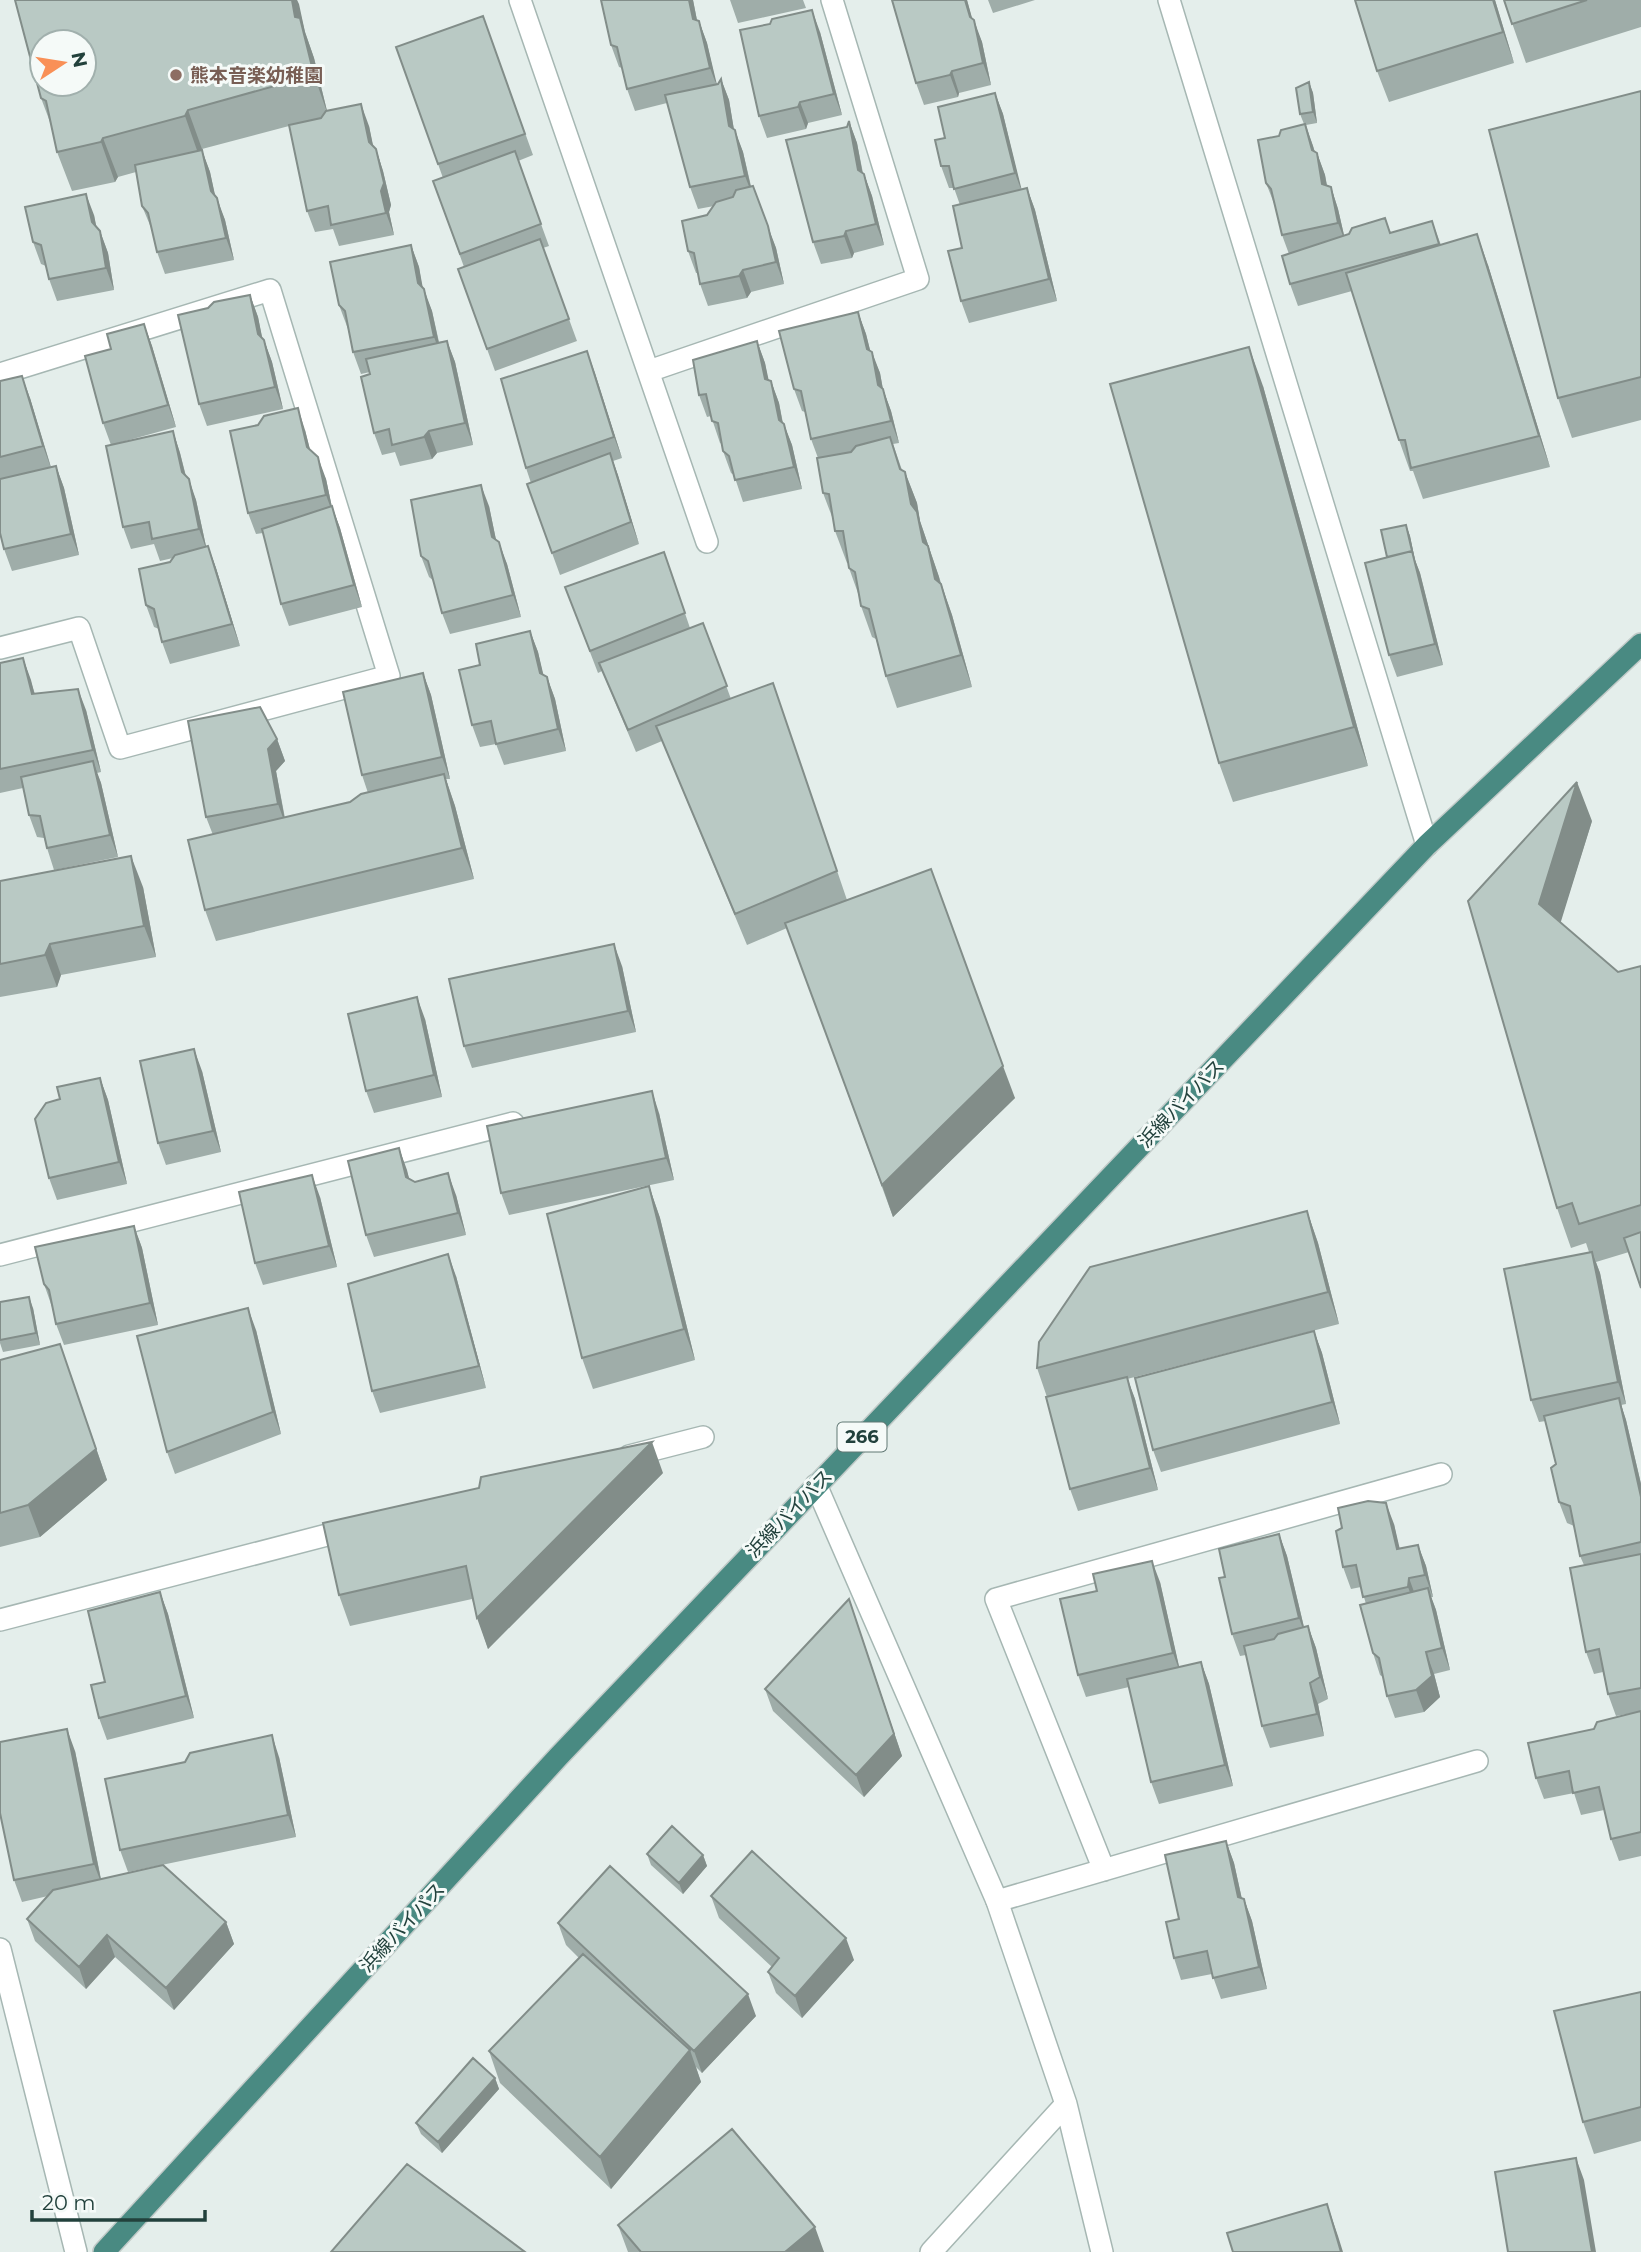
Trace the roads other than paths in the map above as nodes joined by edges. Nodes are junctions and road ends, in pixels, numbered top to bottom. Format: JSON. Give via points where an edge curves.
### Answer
{"nodes":[{"id":1,"x":520,"y":0,"type":"edge"},
{"id":2,"x":832,"y":0,"type":"edge"},
{"id":3,"x":1168,"y":0,"type":"edge"},
{"id":4,"x":649,"y":371,"type":"junction"},
{"id":5,"x":0,"y":374,"type":"edge"},
{"id":6,"x":708,"y":542,"type":"dead end"},
{"id":7,"x":1641,"y":643,"type":"edge"},
{"id":8,"x":0,"y":649,"type":"edge"},
{"id":9,"x":1427,"y":845,"type":"junction"},
{"id":10,"x":531,"y":1119,"type":"edge"},
{"id":11,"x":0,"y":1255,"type":"edge"},
{"id":12,"x":703,"y":1437,"type":"dead end"},
{"id":13,"x":608,"y":1461,"type":"edge"},
{"id":14,"x":1441,"y":1474,"type":"dead end"},
{"id":15,"x":816,"y":1485,"type":"junction"},
{"id":16,"x":378,"y":1521,"type":"edge"},
{"id":17,"x":0,"y":1620,"type":"edge"},
{"id":18,"x":1478,"y":1761,"type":"dead end"},
{"id":19,"x":1104,"y":1870,"type":"junction"},
{"id":20,"x":997,"y":1900,"type":"junction"},
{"id":21,"x":0,"y":1949,"type":"edge"},
{"id":22,"x":1066,"y":2104,"type":"junction"},
{"id":23,"x":76,"y":2252,"type":"edge"},
{"id":24,"x":104,"y":2252,"type":"edge"},
{"id":25,"x":932,"y":2252,"type":"edge"},
{"id":26,"x":1102,"y":2252,"type":"edge"}],
"edges":[{"from":1,"to":4,"type":"street"},
{"from":2,"to":4,"type":"street","via":[[918,279]]},
{"from":3,"to":9,"type":"street"},
{"from":4,"to":6,"type":"street"},
{"from":5,"to":8,"type":"street","via":[[270,290],[389,676],[120,748],[79,628]]},
{"from":7,"to":9,"type":"highway","name":"浜線バイパス","number":"266"},
{"from":9,"to":15,"type":"highway","name":"浜線バイパス","number":"266"},
{"from":10,"to":11,"type":"street"},
{"from":12,"to":13,"type":"street"},
{"from":14,"to":19,"type":"street","via":[[996,1599]]},
{"from":15,"to":20,"type":"street"},
{"from":15,"to":24,"type":"highway","name":"浜線バイパス","number":"266","via":[[550,1766]]},
{"from":16,"to":17,"type":"street"},
{"from":18,"to":19,"type":"street"},
{"from":19,"to":20,"type":"street"},
{"from":20,"to":22,"type":"street"},
{"from":21,"to":23,"type":"street"},
{"from":22,"to":25,"type":"street"},
{"from":22,"to":26,"type":"street"}]}
